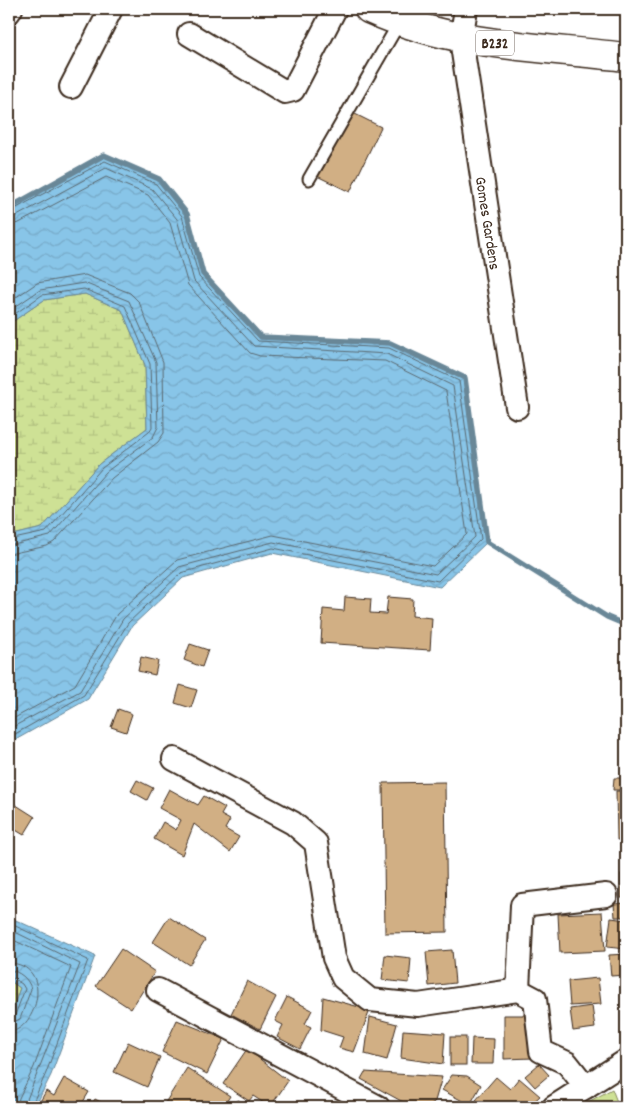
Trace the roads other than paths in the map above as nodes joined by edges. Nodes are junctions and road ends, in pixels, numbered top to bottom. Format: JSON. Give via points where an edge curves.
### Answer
{"nodes":[{"id":1,"x":11,"y":9,"type":"edge"},
{"id":2,"x":111,"y":9,"type":"edge"},
{"id":3,"x":335,"y":9,"type":"edge"},
{"id":4,"x":369,"y":9,"type":"edge"},
{"id":5,"x":466,"y":9,"type":"edge"},
{"id":6,"x":9,"y":12,"type":"edge"},
{"id":7,"x":399,"y":22,"type":"junction"},
{"id":8,"x":189,"y":34,"type":"dead end"},
{"id":9,"x":461,"y":40,"type":"junction"},
{"id":10,"x":626,"y":57,"type":"edge"},
{"id":11,"x":71,"y":87,"type":"dead end"},
{"id":12,"x":309,"y":179,"type":"dead end"},
{"id":13,"x":517,"y":407,"type":"dead end"},
{"id":14,"x":174,"y":759,"type":"dead end"},
{"id":15,"x":606,"y":895,"type":"dead end"},
{"id":16,"x":158,"y":990,"type":"dead end"},
{"id":17,"x":518,"y":990,"type":"junction"},
{"id":18,"x":626,"y":1061,"type":"edge"},
{"id":19,"x":586,"y":1087,"type":"junction"},
{"id":20,"x":378,"y":1107,"type":"edge"},
{"id":21,"x":554,"y":1107,"type":"edge"}],
"edges":[{"from":1,"to":6,"type":"street"},
{"from":2,"to":11,"type":"street"},
{"from":3,"to":8,"type":"street","via":[[293,90],[285,92]]},
{"from":4,"to":7,"type":"main road","number":"B232"},
{"from":5,"to":9,"type":"street","name":"Gomes Gardens"},
{"from":7,"to":9,"type":"main road","number":"B232"},
{"from":7,"to":12,"type":"lane"},
{"from":9,"to":10,"type":"main road","number":"B232"},
{"from":9,"to":13,"type":"street","name":"Gomes Gardens"},
{"from":14,"to":17,"type":"street","via":[[293,823],[316,842],[334,958],[342,978],[370,1000],[418,1005]]},
{"from":15,"to":17,"type":"street","via":[[522,905]]},
{"from":16,"to":20,"type":"street"},
{"from":17,"to":19,"type":"street","via":[[535,999],[541,1051],[567,1063]]},
{"from":18,"to":19,"type":"street"},
{"from":19,"to":21,"type":"street"}]}
